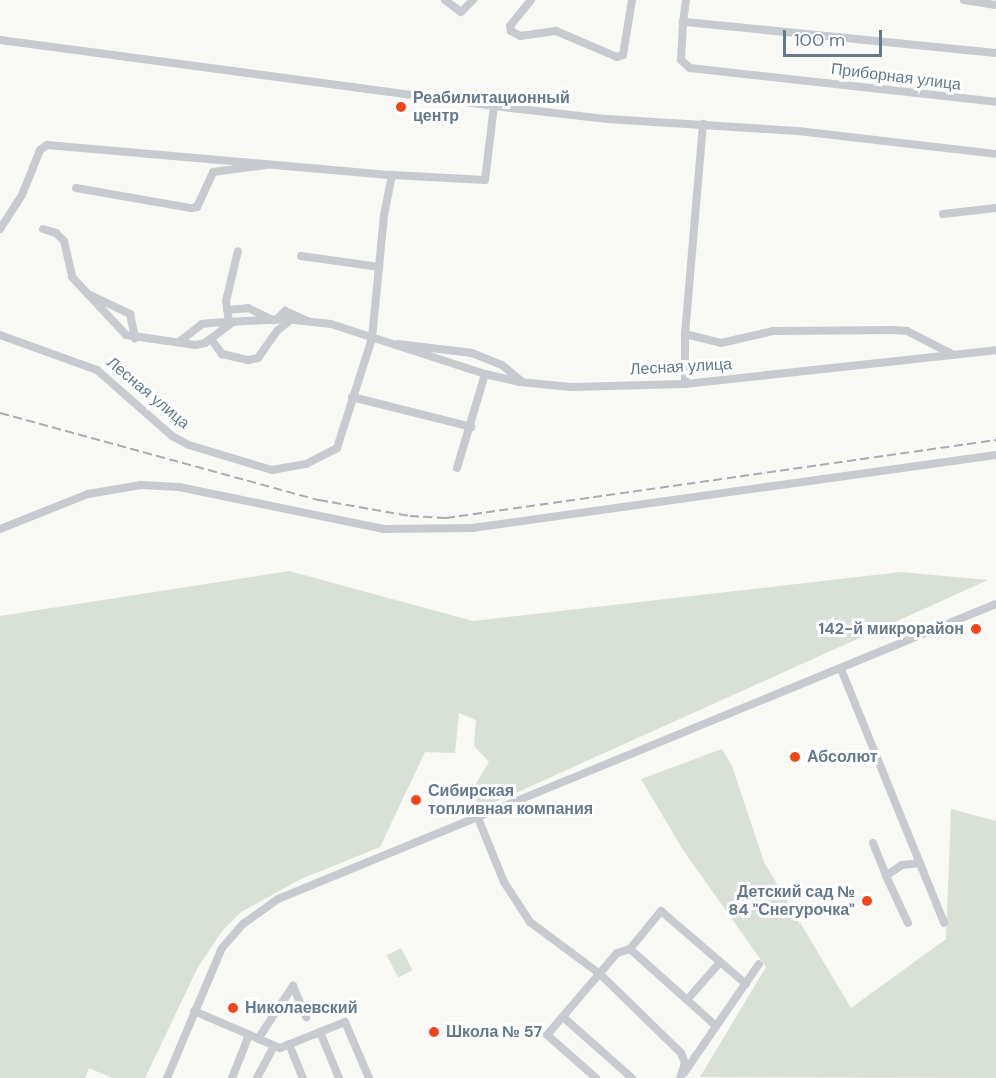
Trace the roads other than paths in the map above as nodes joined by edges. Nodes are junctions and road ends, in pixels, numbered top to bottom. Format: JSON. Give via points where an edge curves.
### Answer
{"nodes":[{"id":1,"x":445,"y":0,"type":"edge"},
{"id":2,"x":473,"y":0,"type":"edge"},
{"id":3,"x":531,"y":0,"type":"edge"},
{"id":4,"x":632,"y":0,"type":"edge"},
{"id":5,"x":686,"y":0,"type":"edge"},
{"id":6,"x":964,"y":0,"type":"edge"},
{"id":7,"x":996,"y":5,"type":"edge"},
{"id":8,"x":683,"y":22,"type":"junction"},
{"id":9,"x":0,"y":40,"type":"edge"},
{"id":10,"x":996,"y":53,"type":"edge"},
{"id":11,"x":996,"y":102,"type":"edge"},
{"id":12,"x":494,"y":106,"type":"junction"},
{"id":13,"x":703,"y":123,"type":"junction"},
{"id":14,"x":996,"y":154,"type":"edge"},
{"id":15,"x":271,"y":164,"type":"junction"},
{"id":16,"x":392,"y":175,"type":"junction"},
{"id":17,"x":76,"y":188,"type":"dead end"},
{"id":18,"x":996,"y":208,"type":"edge"},
{"id":19,"x":943,"y":214,"type":"dead end"},
{"id":20,"x":0,"y":229,"type":"edge"},
{"id":21,"x":43,"y":229,"type":"dead end"},
{"id":22,"x":238,"y":251,"type":"dead end"},
{"id":23,"x":301,"y":256,"type":"dead end"},
{"id":24,"x":379,"y":267,"type":"junction"},
{"id":25,"x":87,"y":294,"type":"junction"},
{"id":26,"x":227,"y":310,"type":"junction"},
{"id":27,"x":275,"y":320,"type":"junction"},
{"id":28,"x":290,"y":320,"type":"junction"},
{"id":29,"x":308,"y":321,"type":"junction"},
{"id":30,"x":231,"y":322,"type":"junction"},
{"id":31,"x":685,"y":334,"type":"junction"},
{"id":32,"x":0,"y":335,"type":"edge"},
{"id":33,"x":135,"y":338,"type":"junction"},
{"id":34,"x":372,"y":338,"type":"junction"},
{"id":35,"x":211,"y":339,"type":"junction"},
{"id":36,"x":179,"y":342,"type":"junction"},
{"id":37,"x":392,"y":345,"type":"junction"},
{"id":38,"x":996,"y":350,"type":"edge"},
{"id":39,"x":951,"y":353,"type":"junction"},
{"id":40,"x":485,"y":374,"type":"junction"},
{"id":41,"x":523,"y":383,"type":"junction"},
{"id":42,"x":685,"y":384,"type":"junction"},
{"id":43,"x":352,"y":397,"type":"junction"},
{"id":44,"x":471,"y":427,"type":"junction"},
{"id":45,"x":996,"y":455,"type":"edge"},
{"id":46,"x":457,"y":468,"type":"dead end"},
{"id":47,"x":0,"y":529,"type":"edge"},
{"id":48,"x":996,"y":604,"type":"edge"},
{"id":49,"x":841,"y":669,"type":"junction"},
{"id":50,"x":478,"y":818,"type":"junction"},
{"id":51,"x":873,"y":843,"type":"dead end"},
{"id":52,"x":920,"y":863,"type":"junction"},
{"id":53,"x":886,"y":876,"type":"junction"},
{"id":54,"x":908,"y":922,"type":"dead end"},
{"id":55,"x":944,"y":923,"type":"dead end"},
{"id":56,"x":630,"y":949,"type":"junction"},
{"id":57,"x":720,"y":962,"type":"junction"},
{"id":58,"x":759,"y":964,"type":"dead end"},
{"id":59,"x":600,"y":974,"type":"junction"},
{"id":60,"x":746,"y":984,"type":"junction"},
{"id":61,"x":687,"y":1000,"type":"junction"},
{"id":62,"x":194,"y":1011,"type":"junction"},
{"id":63,"x":306,"y":1017,"type":"dead end"},
{"id":64,"x":563,"y":1017,"type":"junction"},
{"id":65,"x":717,"y":1026,"type":"junction"},
{"id":66,"x":320,"y":1032,"type":"junction"},
{"id":67,"x":253,"y":1037,"type":"junction"},
{"id":68,"x":289,"y":1044,"type":"junction"},
{"id":69,"x":274,"y":1046,"type":"junction"},
{"id":70,"x":681,"y":1077,"type":"edge"},
{"id":71,"x":167,"y":1078,"type":"edge"},
{"id":72,"x":232,"y":1078,"type":"edge"},
{"id":73,"x":257,"y":1078,"type":"edge"},
{"id":74,"x":303,"y":1078,"type":"edge"},
{"id":75,"x":339,"y":1078,"type":"edge"},
{"id":76,"x":369,"y":1078,"type":"edge"},
{"id":77,"x":596,"y":1078,"type":"edge"},
{"id":78,"x":632,"y":1078,"type":"edge"}],
"edges":[{"from":1,"to":2,"type":"street","via":[[461,12]]},
{"from":3,"to":4,"type":"street","via":[[510,26],[511,31],[520,36],[556,31],[617,57],[623,55]]},
{"from":5,"to":8,"type":"street"},
{"from":6,"to":7,"type":"street"},
{"from":8,"to":10,"type":"street","name":"Приборная улица"},
{"from":8,"to":11,"type":"street","name":"Приборная улица","via":[[681,60],[690,68]]},
{"from":9,"to":12,"type":"street"},
{"from":12,"to":13,"type":"street"},
{"from":12,"to":16,"type":"street","via":[[485,180]]},
{"from":13,"to":14,"type":"street"},
{"from":13,"to":31,"type":"street"},
{"from":15,"to":16,"type":"street"},
{"from":15,"to":17,"type":"street","via":[[250,170],[213,172],[197,207],[191,208]]},
{"from":15,"to":20,"type":"street","via":[[47,145],[40,150],[22,195]]},
{"from":16,"to":24,"type":"street"},
{"from":18,"to":19,"type":"street"},
{"from":21,"to":25,"type":"street","via":[[64,241],[72,278]]},
{"from":22,"to":26,"type":"street"},
{"from":23,"to":24,"type":"street"},
{"from":24,"to":34,"type":"street"},
{"from":25,"to":33,"type":"street","via":[[118,330]]},
{"from":25,"to":33,"type":"street","via":[[129,314]]},
{"from":26,"to":27,"type":"street","via":[[249,308]]},
{"from":26,"to":30,"type":"street"},
{"from":27,"to":28,"type":"street","name":"Лесная улица"},
{"from":27,"to":29,"type":"street","via":[[285,311]]},
{"from":27,"to":30,"type":"street","name":"Лесная улица"},
{"from":28,"to":29,"type":"street","name":"Лесная улица"},
{"from":28,"to":35,"type":"street","via":[[258,358],[248,360],[222,354]]},
{"from":29,"to":34,"type":"street","name":"Лесная улица","via":[[331,324]]},
{"from":30,"to":35,"type":"street"},
{"from":30,"to":36,"type":"street","name":"Лесная улица","via":[[202,324]]},
{"from":31,"to":39,"type":"street","via":[[721,343],[772,331],[893,330],[907,331]]},
{"from":31,"to":42,"type":"street"},
{"from":32,"to":43,"type":"street","name":"Лесная улица","via":[[97,370],[172,436],[189,445],[272,470],[306,464],[337,448]]},
{"from":33,"to":36,"type":"street"},
{"from":34,"to":37,"type":"street","name":"Лесная улица"},
{"from":34,"to":43,"type":"street","name":"Лесная улица"},
{"from":35,"to":36,"type":"street","via":[[195,345]]},
{"from":37,"to":40,"type":"street","name":"Лесная улица"},
{"from":37,"to":41,"type":"street","via":[[419,344],[472,352],[502,365]]},
{"from":38,"to":39,"type":"street","name":"Лесная улица"},
{"from":39,"to":42,"type":"street","name":"Лесная улица","via":[[863,367]]},
{"from":40,"to":41,"type":"street","name":"Лесная улица"},
{"from":40,"to":44,"type":"street"},
{"from":41,"to":42,"type":"street","name":"Лесная улица","via":[[572,387]]},
{"from":43,"to":44,"type":"street"},
{"from":44,"to":46,"type":"street"},
{"from":45,"to":47,"type":"street","via":[[472,528],[384,529],[179,488],[141,485],[88,494]]},
{"from":48,"to":49,"type":"street"},
{"from":49,"to":50,"type":"street"},
{"from":49,"to":52,"type":"street"},
{"from":50,"to":59,"type":"street","via":[[504,882],[530,922]]},
{"from":50,"to":62,"type":"street","via":[[278,899],[243,924],[222,948]]},
{"from":51,"to":53,"type":"street"},
{"from":52,"to":53,"type":"street","via":[[902,865]]},
{"from":52,"to":55,"type":"street"},
{"from":53,"to":54,"type":"street"},
{"from":56,"to":57,"type":"street","via":[[661,912]]},
{"from":56,"to":59,"type":"street","via":[[617,953]]},
{"from":56,"to":61,"type":"street"},
{"from":57,"to":60,"type":"street"},
{"from":57,"to":61,"type":"street"},
{"from":58,"to":60,"type":"street"},
{"from":59,"to":64,"type":"street"},
{"from":59,"to":70,"type":"street","via":[[681,1053],[685,1063]]},
{"from":60,"to":65,"type":"street"},
{"from":61,"to":65,"type":"street"},
{"from":62,"to":67,"type":"street"},
{"from":62,"to":71,"type":"street"},
{"from":63,"to":67,"type":"street","via":[[293,986]]},
{"from":64,"to":77,"type":"street","via":[[547,1035]]},
{"from":64,"to":78,"type":"street"},
{"from":65,"to":70,"type":"street"},
{"from":66,"to":68,"type":"street"},
{"from":66,"to":75,"type":"street"},
{"from":66,"to":76,"type":"street","via":[[345,1022]]},
{"from":67,"to":69,"type":"street"},
{"from":67,"to":72,"type":"street"},
{"from":68,"to":69,"type":"street"},
{"from":68,"to":74,"type":"street"},
{"from":69,"to":73,"type":"street"}]}
